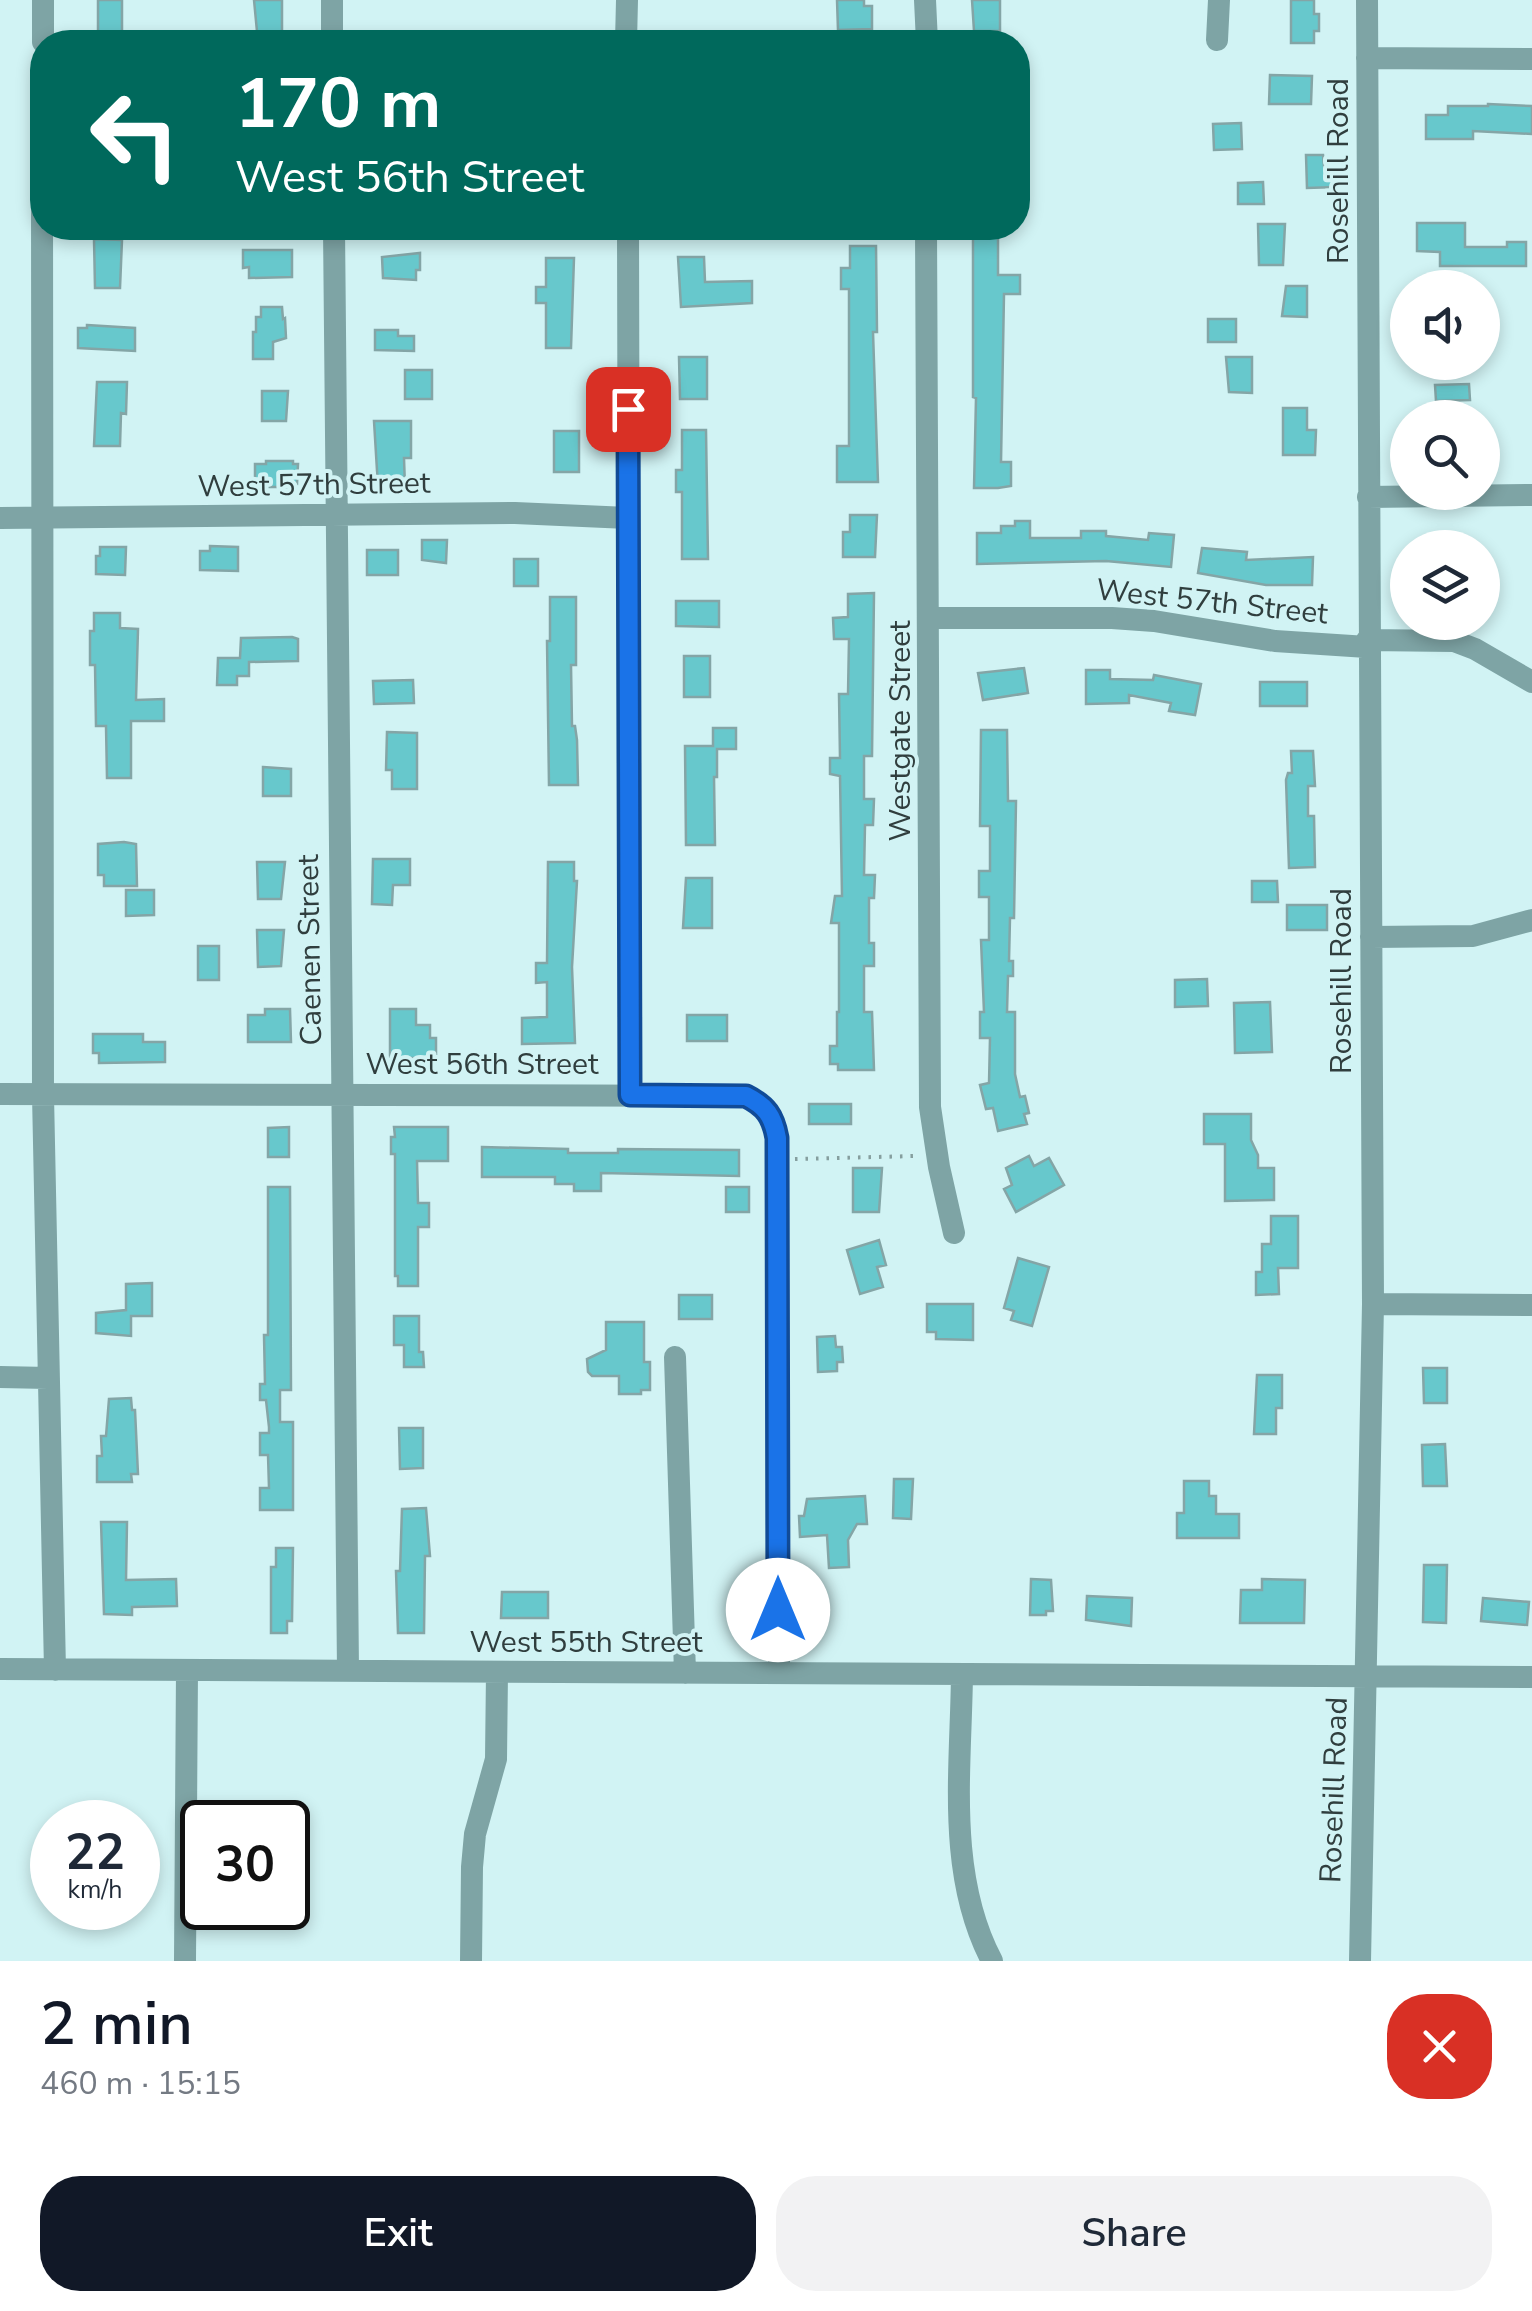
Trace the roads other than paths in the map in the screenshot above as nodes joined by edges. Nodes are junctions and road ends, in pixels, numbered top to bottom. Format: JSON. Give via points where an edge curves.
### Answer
{"nodes":[{"id":1,"x":42,"y":0,"type":"edge"},
{"id":2,"x":332,"y":0,"type":"edge"},
{"id":3,"x":627,"y":0,"type":"edge"},
{"id":4,"x":925,"y":0,"type":"edge"},
{"id":5,"x":1219,"y":0,"type":"edge"},
{"id":6,"x":1367,"y":0,"type":"edge"},
{"id":7,"x":43,"y":30,"type":"edge"},
{"id":8,"x":332,"y":30,"type":"edge"},
{"id":9,"x":626,"y":30,"type":"edge"},
{"id":10,"x":926,"y":30,"type":"edge"},
{"id":11,"x":1216,"y":40,"type":"dead end"},
{"id":12,"x":1367,"y":58,"type":"junction"},
{"id":13,"x":1532,"y":59,"type":"edge"},
{"id":14,"x":42,"y":240,"type":"edge"},
{"id":15,"x":334,"y":240,"type":"edge"},
{"id":16,"x":628,"y":240,"type":"edge"},
{"id":17,"x":926,"y":240,"type":"edge"},
{"id":18,"x":1532,"y":494,"type":"edge"},
{"id":19,"x":1368,"y":497,"type":"junction"},
{"id":20,"x":336,"y":514,"type":"junction"},
{"id":21,"x":0,"y":518,"type":"edge"},
{"id":22,"x":628,"y":518,"type":"junction"},
{"id":23,"x":41,"y":519,"type":"junction"},
{"id":24,"x":930,"y":618,"type":"junction"},
{"id":25,"x":1367,"y":644,"type":"junction"},
{"id":26,"x":1532,"y":682,"type":"edge"},
{"id":27,"x":1532,"y":920,"type":"edge"},
{"id":28,"x":1371,"y":937,"type":"junction"},
{"id":29,"x":343,"y":1093,"type":"junction"},
{"id":30,"x":0,"y":1094,"type":"edge"},
{"id":31,"x":43,"y":1095,"type":"junction"},
{"id":32,"x":630,"y":1095,"type":"junction"},
{"id":33,"x":954,"y":1233,"type":"dead end"},
{"id":34,"x":1373,"y":1304,"type":"junction"},
{"id":35,"x":1532,"y":1305,"type":"edge"},
{"id":36,"x":675,"y":1357,"type":"dead end"},
{"id":37,"x":0,"y":1377,"type":"edge"},
{"id":38,"x":48,"y":1378,"type":"junction"},
{"id":39,"x":0,"y":1669,"type":"edge"},
{"id":40,"x":55,"y":1670,"type":"junction"},
{"id":41,"x":187,"y":1670,"type":"junction"},
{"id":42,"x":348,"y":1671,"type":"junction"},
{"id":43,"x":497,"y":1672,"type":"junction"},
{"id":44,"x":684,"y":1673,"type":"junction"},
{"id":45,"x":779,"y":1674,"type":"junction"},
{"id":46,"x":962,"y":1674,"type":"junction"},
{"id":47,"x":1368,"y":1677,"type":"junction"},
{"id":48,"x":1532,"y":1677,"type":"edge"},
{"id":49,"x":186,"y":1961,"type":"edge"},
{"id":50,"x":471,"y":1961,"type":"edge"},
{"id":51,"x":992,"y":1961,"type":"edge"},
{"id":52,"x":1360,"y":1961,"type":"edge"}],
"edges":[{"from":1,"to":7,"type":"street"},
{"from":2,"to":8,"type":"street"},
{"from":3,"to":9,"type":"street"},
{"from":4,"to":10,"type":"street"},
{"from":5,"to":11,"type":"street"},
{"from":6,"to":12,"type":"street","name":"Rosehill Road"},
{"from":12,"to":13,"type":"street"},
{"from":12,"to":19,"type":"street","name":"Rosehill Road"},
{"from":14,"to":23,"type":"street"},
{"from":15,"to":20,"type":"street","name":"Caenen Street"},
{"from":16,"to":22,"type":"street"},
{"from":17,"to":24,"type":"street","name":"Westgate Street"},
{"from":18,"to":19,"type":"street"},
{"from":19,"to":25,"type":"street","name":"Rosehill Road"},
{"from":20,"to":22,"type":"street","name":"West 57th Street"},
{"from":20,"to":23,"type":"street","name":"West 57th Street"},
{"from":20,"to":29,"type":"street","name":"Caenen Street"},
{"from":21,"to":23,"type":"street","name":"West 57th Street"},
{"from":22,"to":32,"type":"street"},
{"from":23,"to":31,"type":"street"},
{"from":24,"to":25,"type":"street","name":"West 57th Street","via":[[1112,618],[1275,641]]},
{"from":24,"to":33,"type":"street","name":"Westgate Street","via":[[930,1107]]},
{"from":25,"to":26,"type":"street","name":"West 57th Street","via":[[1454,641]]},
{"from":25,"to":28,"type":"street","name":"Rosehill Road"},
{"from":27,"to":28,"type":"street","via":[[1490,933]]},
{"from":28,"to":34,"type":"street","name":"Rosehill Road"},
{"from":29,"to":31,"type":"street","name":"West 56th Street"},
{"from":29,"to":32,"type":"street","name":"West 56th Street"},
{"from":29,"to":42,"type":"street","name":"Caenen Street"},
{"from":30,"to":31,"type":"street","name":"West 56th Street"},
{"from":31,"to":38,"type":"street"},
{"from":32,"to":45,"type":"street","name":"West 56th Street","via":[[746,1096],[773,1120]]},
{"from":34,"to":35,"type":"street"},
{"from":34,"to":47,"type":"street","name":"Rosehill Road"},
{"from":36,"to":44,"type":"street"},
{"from":37,"to":38,"type":"street"},
{"from":38,"to":40,"type":"street"},
{"from":39,"to":40,"type":"street","name":"West 55th Street"},
{"from":40,"to":41,"type":"street","name":"West 55th Street"},
{"from":41,"to":42,"type":"street","name":"West 55th Street"},
{"from":41,"to":49,"type":"street"},
{"from":42,"to":43,"type":"street","name":"West 55th Street"},
{"from":43,"to":44,"type":"street","name":"West 55th Street"},
{"from":43,"to":50,"type":"street","via":[[496,1759],[472,1867]]},
{"from":44,"to":45,"type":"street","name":"West 55th Street"},
{"from":45,"to":46,"type":"street","name":"West 55th Street"},
{"from":46,"to":47,"type":"street","name":"West 55th Street"},
{"from":46,"to":51,"type":"street","via":[[960,1848],[967,1894]]},
{"from":47,"to":48,"type":"street","name":"West 55th Street"},
{"from":47,"to":52,"type":"street","name":"Rosehill Road"}]}
